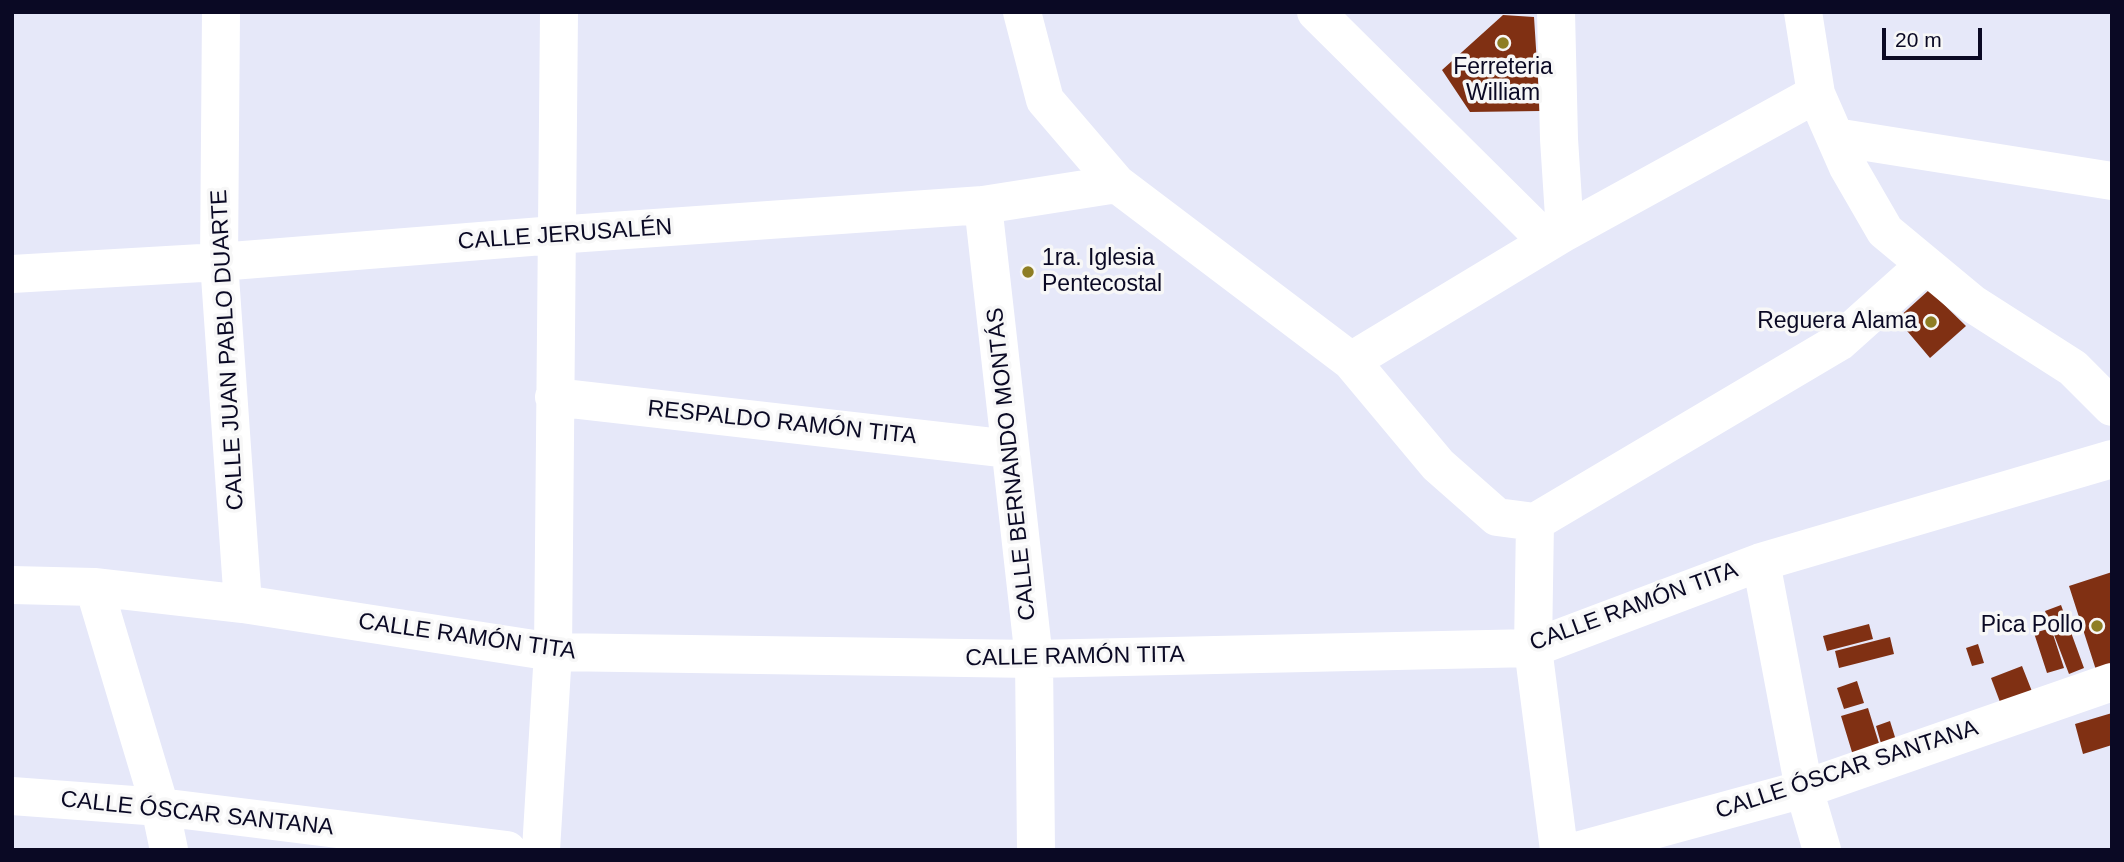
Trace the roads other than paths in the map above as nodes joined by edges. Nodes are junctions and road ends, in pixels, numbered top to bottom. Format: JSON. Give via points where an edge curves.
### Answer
{"nodes":[{"id":1,"x":221,"y":12,"type":"edge"},
{"id":2,"x":559,"y":12,"type":"edge"},
{"id":3,"x":1022,"y":12,"type":"edge"},
{"id":4,"x":1316,"y":12,"type":"edge"},
{"id":5,"x":1556,"y":12,"type":"edge"},
{"id":6,"x":1803,"y":12,"type":"edge"},
{"id":7,"x":1816,"y":94,"type":"junction"},
{"id":8,"x":1835,"y":137,"type":"junction"},
{"id":9,"x":2112,"y":181,"type":"edge"},
{"id":10,"x":1117,"y":184,"type":"junction"},
{"id":11,"x":983,"y":205,"type":"junction"},
{"id":12,"x":555,"y":234,"type":"junction"},
{"id":13,"x":1557,"y":237,"type":"junction"},
{"id":14,"x":219,"y":262,"type":"junction"},
{"id":15,"x":1924,"y":265,"type":"junction"},
{"id":16,"x":12,"y":274,"type":"edge"},
{"id":17,"x":1350,"y":361,"type":"junction"},
{"id":18,"x":554,"y":397,"type":"junction"},
{"id":19,"x":2112,"y":407,"type":"edge"},
{"id":20,"x":1010,"y":449,"type":"junction"},
{"id":21,"x":2112,"y":460,"type":"edge"},
{"id":22,"x":1535,"y":522,"type":"junction"},
{"id":23,"x":1761,"y":562,"type":"junction"},
{"id":24,"x":12,"y":585,"type":"edge"},
{"id":25,"x":94,"y":587,"type":"junction"},
{"id":26,"x":243,"y":604,"type":"junction"},
{"id":27,"x":1533,"y":648,"type":"junction"},
{"id":28,"x":553,"y":652,"type":"junction"},
{"id":29,"x":1034,"y":659,"type":"junction"},
{"id":30,"x":2112,"y":682,"type":"edge"},
{"id":31,"x":1804,"y":789,"type":"junction"},
{"id":32,"x":12,"y":796,"type":"edge"},
{"id":33,"x":160,"y":807,"type":"junction"},
{"id":34,"x":169,"y":850,"type":"edge"},
{"id":35,"x":507,"y":850,"type":"edge"},
{"id":36,"x":541,"y":850,"type":"edge"},
{"id":37,"x":1036,"y":850,"type":"edge"},
{"id":38,"x":1559,"y":850,"type":"edge"},
{"id":39,"x":1580,"y":850,"type":"edge"},
{"id":40,"x":1822,"y":850,"type":"edge"}],
"edges":[{"from":1,"to":14,"type":"street","name":"CALLE JUAN PABLO DUARTE"},
{"from":2,"to":12,"type":"street"},
{"from":3,"to":10,"type":"street","via":[[1045,100]]},
{"from":4,"to":13,"type":"street"},
{"from":5,"to":13,"type":"street"},
{"from":6,"to":7,"type":"street"},
{"from":7,"to":8,"type":"street"},
{"from":7,"to":13,"type":"street"},
{"from":8,"to":9,"type":"street"},
{"from":8,"to":15,"type":"street","via":[[1885,231]]},
{"from":10,"to":11,"type":"street","name":"CALLE JERUSALÉN"},
{"from":10,"to":17,"type":"street"},
{"from":11,"to":12,"type":"street","name":"CALLE JERUSALÉN"},
{"from":11,"to":20,"type":"street","name":"CALLE BERNANDO MONTÁS"},
{"from":12,"to":14,"type":"street","name":"CALLE JERUSALÉN"},
{"from":12,"to":18,"type":"street"},
{"from":13,"to":17,"type":"street"},
{"from":14,"to":16,"type":"street","name":"CALLE JERUSALÉN"},
{"from":14,"to":26,"type":"street","name":"CALLE JUAN PABLO DUARTE"},
{"from":15,"to":19,"type":"street","via":[[1973,304],[2073,368]]},
{"from":15,"to":22,"type":"street","via":[[1839,342]]},
{"from":17,"to":22,"type":"street","via":[[1438,465],[1497,517]]},
{"from":18,"to":20,"type":"street","name":"RESPALDO RAMÓN TITA"},
{"from":18,"to":28,"type":"street"},
{"from":20,"to":29,"type":"street","name":"CALLE BERNANDO MONTÁS"},
{"from":21,"to":23,"type":"street","name":"CALLE RAMÓN TITA"},
{"from":22,"to":27,"type":"street"},
{"from":23,"to":27,"type":"street","name":"CALLE RAMÓN TITA"},
{"from":23,"to":31,"type":"street"},
{"from":24,"to":25,"type":"street","name":"CALLE RAMÓN TITA"},
{"from":25,"to":26,"type":"street","name":"CALLE RAMÓN TITA"},
{"from":25,"to":33,"type":"street"},
{"from":26,"to":28,"type":"street","name":"CALLE RAMÓN TITA"},
{"from":27,"to":29,"type":"street","name":"CALLE RAMÓN TITA"},
{"from":27,"to":38,"type":"street"},
{"from":28,"to":29,"type":"street","name":"CALLE RAMÓN TITA"},
{"from":28,"to":36,"type":"street"},
{"from":29,"to":37,"type":"street","name":"CALLE BERNANDO MONTÁS"},
{"from":30,"to":31,"type":"street","name":"CALLE ÓSCAR SANTANA"},
{"from":31,"to":39,"type":"street","name":"CALLE ÓSCAR SANTANA"},
{"from":31,"to":40,"type":"street"},
{"from":32,"to":33,"type":"street","name":"CALLE ÓSCAR SANTANA"},
{"from":33,"to":34,"type":"street"},
{"from":33,"to":35,"type":"street","name":"CALLE ÓSCAR SANTANA"}]}
